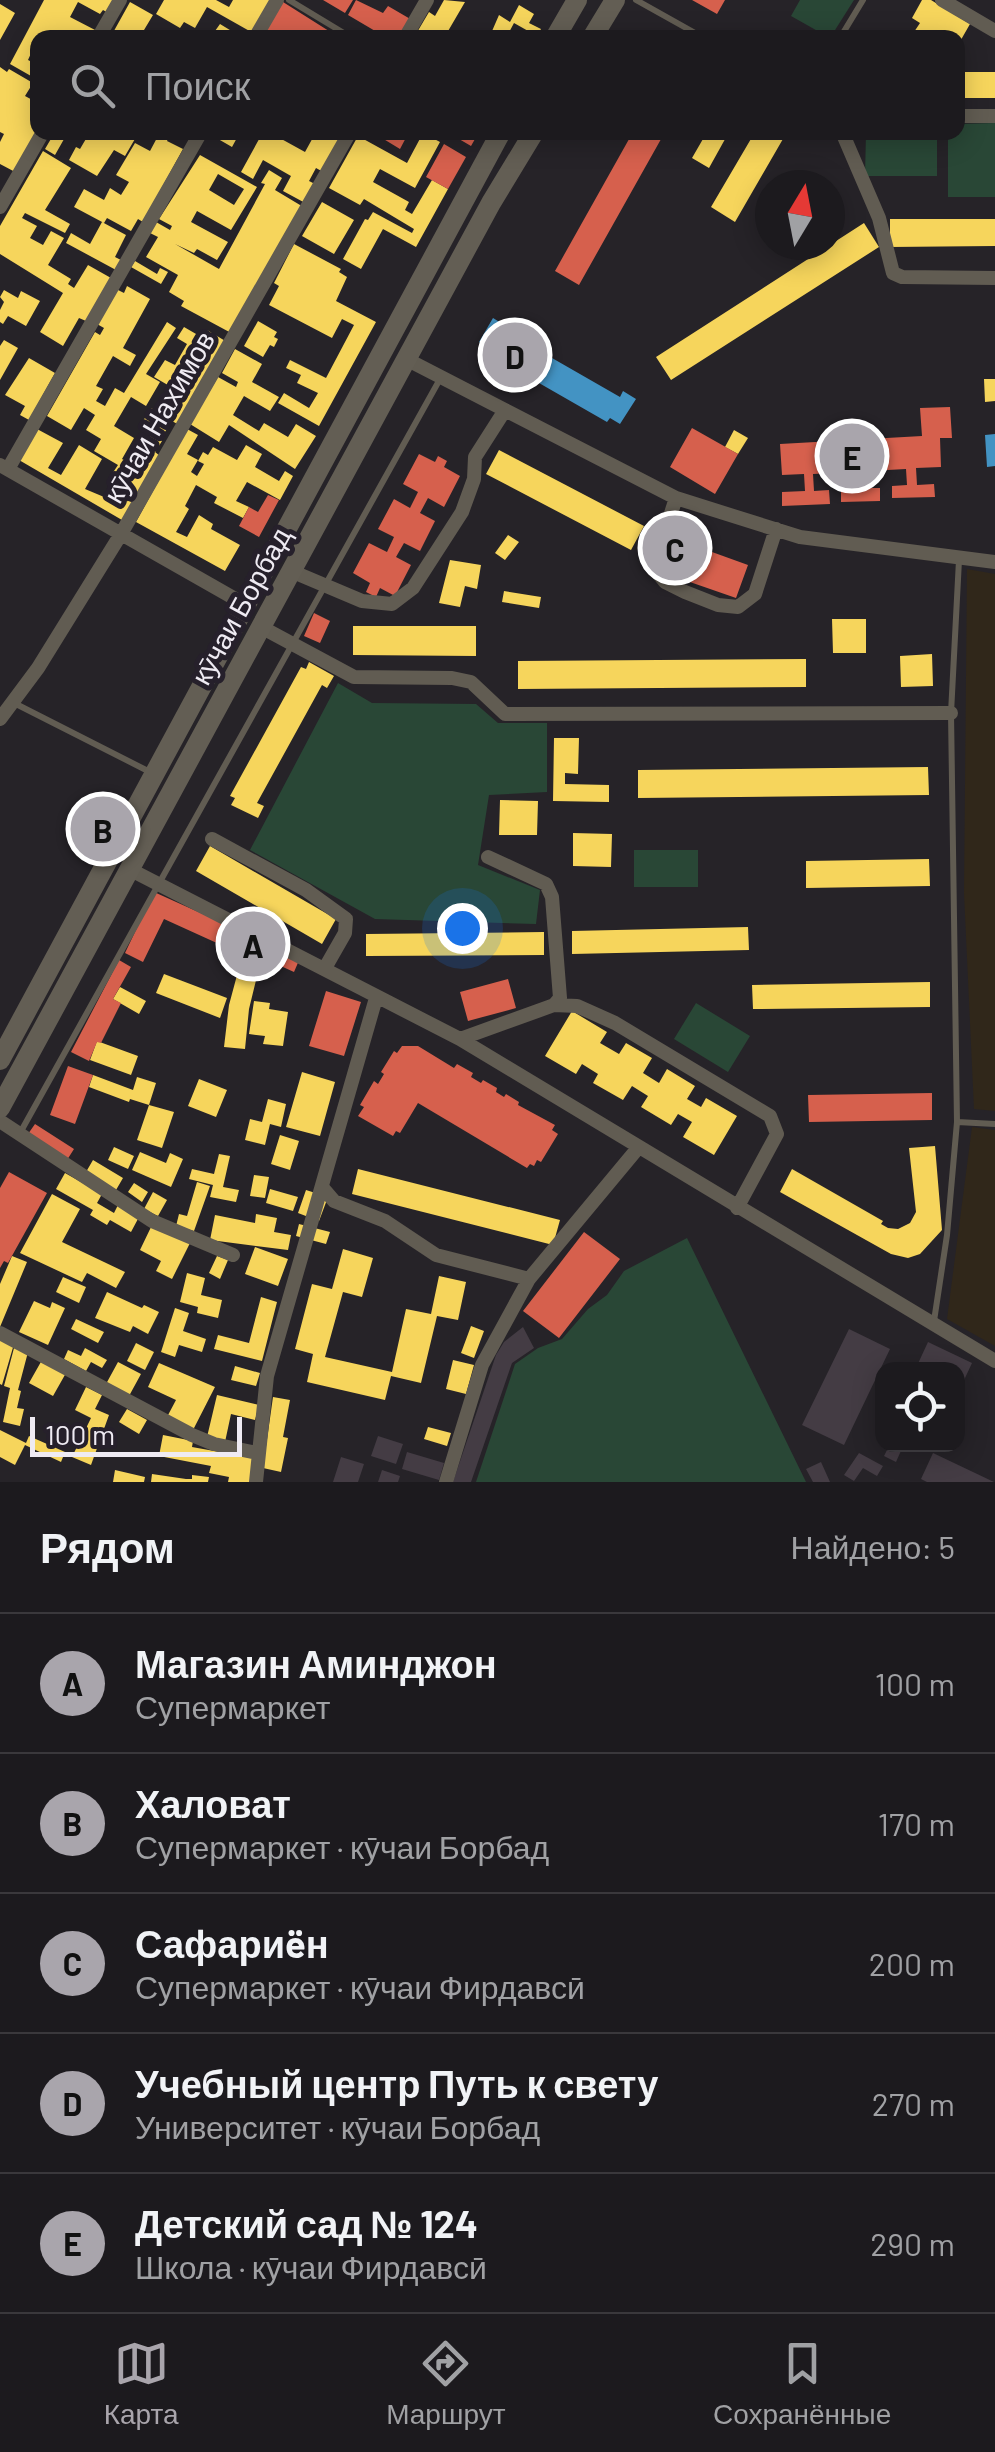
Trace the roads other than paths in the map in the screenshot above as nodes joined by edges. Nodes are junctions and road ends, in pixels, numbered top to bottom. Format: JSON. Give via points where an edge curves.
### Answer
{"nodes":[{"id":1,"x":120,"y":0,"type":"edge"},
{"id":2,"x":277,"y":0,"type":"edge"},
{"id":3,"x":289,"y":0,"type":"edge"},
{"id":4,"x":427,"y":0,"type":"edge"},
{"id":5,"x":577,"y":0,"type":"edge"},
{"id":6,"x":615,"y":0,"type":"edge"},
{"id":7,"x":636,"y":0,"type":"edge"},
{"id":8,"x":863,"y":0,"type":"edge"},
{"id":9,"x":942,"y":0,"type":"edge"},
{"id":10,"x":103,"y":30,"type":"edge"},
{"id":11,"x":260,"y":30,"type":"edge"},
{"id":12,"x":339,"y":30,"type":"edge"},
{"id":13,"x":410,"y":30,"type":"edge"},
{"id":14,"x":560,"y":30,"type":"edge"},
{"id":15,"x":597,"y":30,"type":"edge"},
{"id":16,"x":690,"y":30,"type":"edge"},
{"id":17,"x":845,"y":30,"type":"edge"},
{"id":18,"x":995,"y":32,"type":"edge"},
{"id":19,"x":965,"y":116,"type":"edge"},
{"id":20,"x":995,"y":116,"type":"edge"},
{"id":21,"x":38,"y":140,"type":"edge"},
{"id":22,"x":196,"y":140,"type":"edge"},
{"id":23,"x":345,"y":140,"type":"edge"},
{"id":24,"x":497,"y":140,"type":"edge"},
{"id":25,"x":529,"y":140,"type":"edge"},
{"id":26,"x":845,"y":140,"type":"edge"},
{"id":27,"x":470,"y":189,"type":"junction"},
{"id":28,"x":491,"y":203,"type":"junction"},
{"id":29,"x":0,"y":206,"type":"edge"},
{"id":30,"x":439,"y":248,"type":"junction"},
{"id":31,"x":461,"y":258,"type":"junction"},
{"id":32,"x":995,"y":278,"type":"edge"},
{"id":33,"x":406,"y":359,"type":"junction"},
{"id":34,"x":440,"y":378,"type":"junction"},
{"id":35,"x":505,"y":410,"type":"junction"},
{"id":36,"x":4,"y":467,"type":"edge"},
{"id":37,"x":676,"y":498,"type":"junction"},
{"id":38,"x":776,"y":529,"type":"junction"},
{"id":39,"x":121,"y":534,"type":"junction"},
{"id":40,"x":959,"y":557,"type":"junction"},
{"id":41,"x":995,"y":562,"type":"edge"},
{"id":42,"x":291,"y":571,"type":"junction"},
{"id":43,"x":324,"y":586,"type":"junction"},
{"id":44,"x":246,"y":605,"type":"junction"},
{"id":45,"x":260,"y":627,"type":"junction"},
{"id":46,"x":292,"y":643,"type":"junction"},
{"id":47,"x":13,"y":702,"type":"junction"},
{"id":48,"x":951,"y":713,"type":"junction"},
{"id":49,"x":0,"y":720,"type":"edge"},
{"id":50,"x":154,"y":774,"type":"junction"},
{"id":51,"x":212,"y":840,"type":"dead end"},
{"id":52,"x":488,"y":857,"type":"dead end"},
{"id":53,"x":128,"y":870,"type":"junction"},
{"id":54,"x":157,"y":884,"type":"junction"},
{"id":55,"x":325,"y":968,"type":"junction"},
{"id":56,"x":376,"y":998,"type":"junction"},
{"id":57,"x":554,"y":1006,"type":"junction"},
{"id":58,"x":460,"y":1039,"type":"junction"},
{"id":59,"x":0,"y":1060,"type":"edge"},
{"id":60,"x":0,"y":1108,"type":"edge"},
{"id":61,"x":0,"y":1121,"type":"edge"},
{"id":62,"x":958,"y":1122,"type":"junction"},
{"id":63,"x":995,"y":1124,"type":"edge"},
{"id":64,"x":20,"y":1134,"type":"junction"},
{"id":65,"x":638,"y":1148,"type":"junction"},
{"id":66,"x":322,"y":1186,"type":"junction"},
{"id":67,"x":738,"y":1208,"type":"junction"},
{"id":68,"x":233,"y":1255,"type":"dead end"},
{"id":69,"x":529,"y":1280,"type":"junction"},
{"id":70,"x":933,"y":1327,"type":"junction"},
{"id":71,"x":0,"y":1333,"type":"edge"},
{"id":72,"x":995,"y":1361,"type":"edge"},
{"id":73,"x":257,"y":1453,"type":"junction"},
{"id":74,"x":256,"y":1482,"type":"edge"},
{"id":75,"x":446,"y":1482,"type":"edge"}],
"edges":[{"from":1,"to":10,"type":"street"},
{"from":2,"to":11,"type":"street"},
{"from":3,"to":12,"type":"lane"},
{"from":4,"to":13,"type":"street"},
{"from":5,"to":14,"type":"main road"},
{"from":6,"to":15,"type":"main road"},
{"from":7,"to":16,"type":"lane"},
{"from":8,"to":17,"type":"lane"},
{"from":9,"to":18,"type":"street"},
{"from":19,"to":20,"type":"street"},
{"from":21,"to":29,"type":"street"},
{"from":22,"to":36,"type":"street"},
{"from":23,"to":39,"type":"street","name":"кӯчаи Нахимов"},
{"from":24,"to":27,"type":"main road","name":"кӯчаи Борбад"},
{"from":25,"to":28,"type":"main road","name":"кӯчаи Борбад"},
{"from":26,"to":32,"type":"street","via":[[892,273]]},
{"from":27,"to":28,"type":"main road","via":[[480,202]]},
{"from":27,"to":30,"type":"main road","name":"кӯчаи Борбад"},
{"from":28,"to":31,"type":"main road","name":"кӯчаи Борбад"},
{"from":30,"to":31,"type":"main road"},
{"from":30,"to":44,"type":"main road","name":"кӯчаи Борбад"},
{"from":31,"to":33,"type":"main road","name":"кӯчаи Борбад"},
{"from":33,"to":34,"type":"street"},
{"from":33,"to":42,"type":"main road","name":"кӯчаи Борбад"},
{"from":34,"to":35,"type":"street"},
{"from":34,"to":43,"type":"lane"},
{"from":35,"to":37,"type":"street"},
{"from":35,"to":43,"type":"street","via":[[476,456],[462,512],[413,588],[392,604]]},
{"from":36,"to":39,"type":"street"},
{"from":37,"to":38,"type":"street"},
{"from":37,"to":38,"type":"street","via":[[658,572],[665,582],[718,606],[738,607],[755,594]]},
{"from":38,"to":40,"type":"street"},
{"from":39,"to":44,"type":"street"},
{"from":39,"to":47,"type":"street","name":"кӯчаи Нахимов"},
{"from":40,"to":41,"type":"street"},
{"from":40,"to":48,"type":"lane"},
{"from":42,"to":43,"type":"street"},
{"from":42,"to":45,"type":"main road","name":"кӯчаи Борбад"},
{"from":43,"to":46,"type":"lane"},
{"from":44,"to":50,"type":"main road","name":"кӯчаи Борбад"},
{"from":45,"to":46,"type":"street"},
{"from":45,"to":53,"type":"main road","name":"кӯчаи Борбад"},
{"from":46,"to":48,"type":"street","via":[[354,677],[470,682],[505,714]]},
{"from":46,"to":54,"type":"lane"},
{"from":47,"to":49,"type":"street","name":"кӯчаи Нахимов"},
{"from":47,"to":50,"type":"lane"},
{"from":48,"to":62,"type":"lane"},
{"from":50,"to":59,"type":"main road","name":"кӯчаи Борбад"},
{"from":51,"to":55,"type":"street","via":[[346,919]]},
{"from":52,"to":57,"type":"street","via":[[546,884],[552,897],[560,998]]},
{"from":53,"to":54,"type":"street"},
{"from":53,"to":60,"type":"main road","name":"кӯчаи Борбад"},
{"from":54,"to":55,"type":"street"},
{"from":54,"to":64,"type":"lane"},
{"from":55,"to":56,"type":"street"},
{"from":56,"to":58,"type":"street"},
{"from":56,"to":66,"type":"street"},
{"from":57,"to":58,"type":"street"},
{"from":57,"to":67,"type":"street","via":[[577,1006],[615,1023],[770,1116],[777,1134]]},
{"from":58,"to":65,"type":"street"},
{"from":61,"to":64,"type":"street"},
{"from":62,"to":63,"type":"lane"},
{"from":62,"to":70,"type":"lane"},
{"from":64,"to":68,"type":"street","via":[[152,1221]]},
{"from":65,"to":67,"type":"street"},
{"from":65,"to":69,"type":"street"},
{"from":66,"to":69,"type":"street","via":[[334,1201],[385,1221],[436,1254]]},
{"from":66,"to":73,"type":"street","via":[[268,1376]]},
{"from":67,"to":70,"type":"street"},
{"from":69,"to":75,"type":"street","via":[[482,1365]]},
{"from":70,"to":72,"type":"street"},
{"from":71,"to":73,"type":"street","via":[[192,1434]]},
{"from":73,"to":74,"type":"street"}]}
